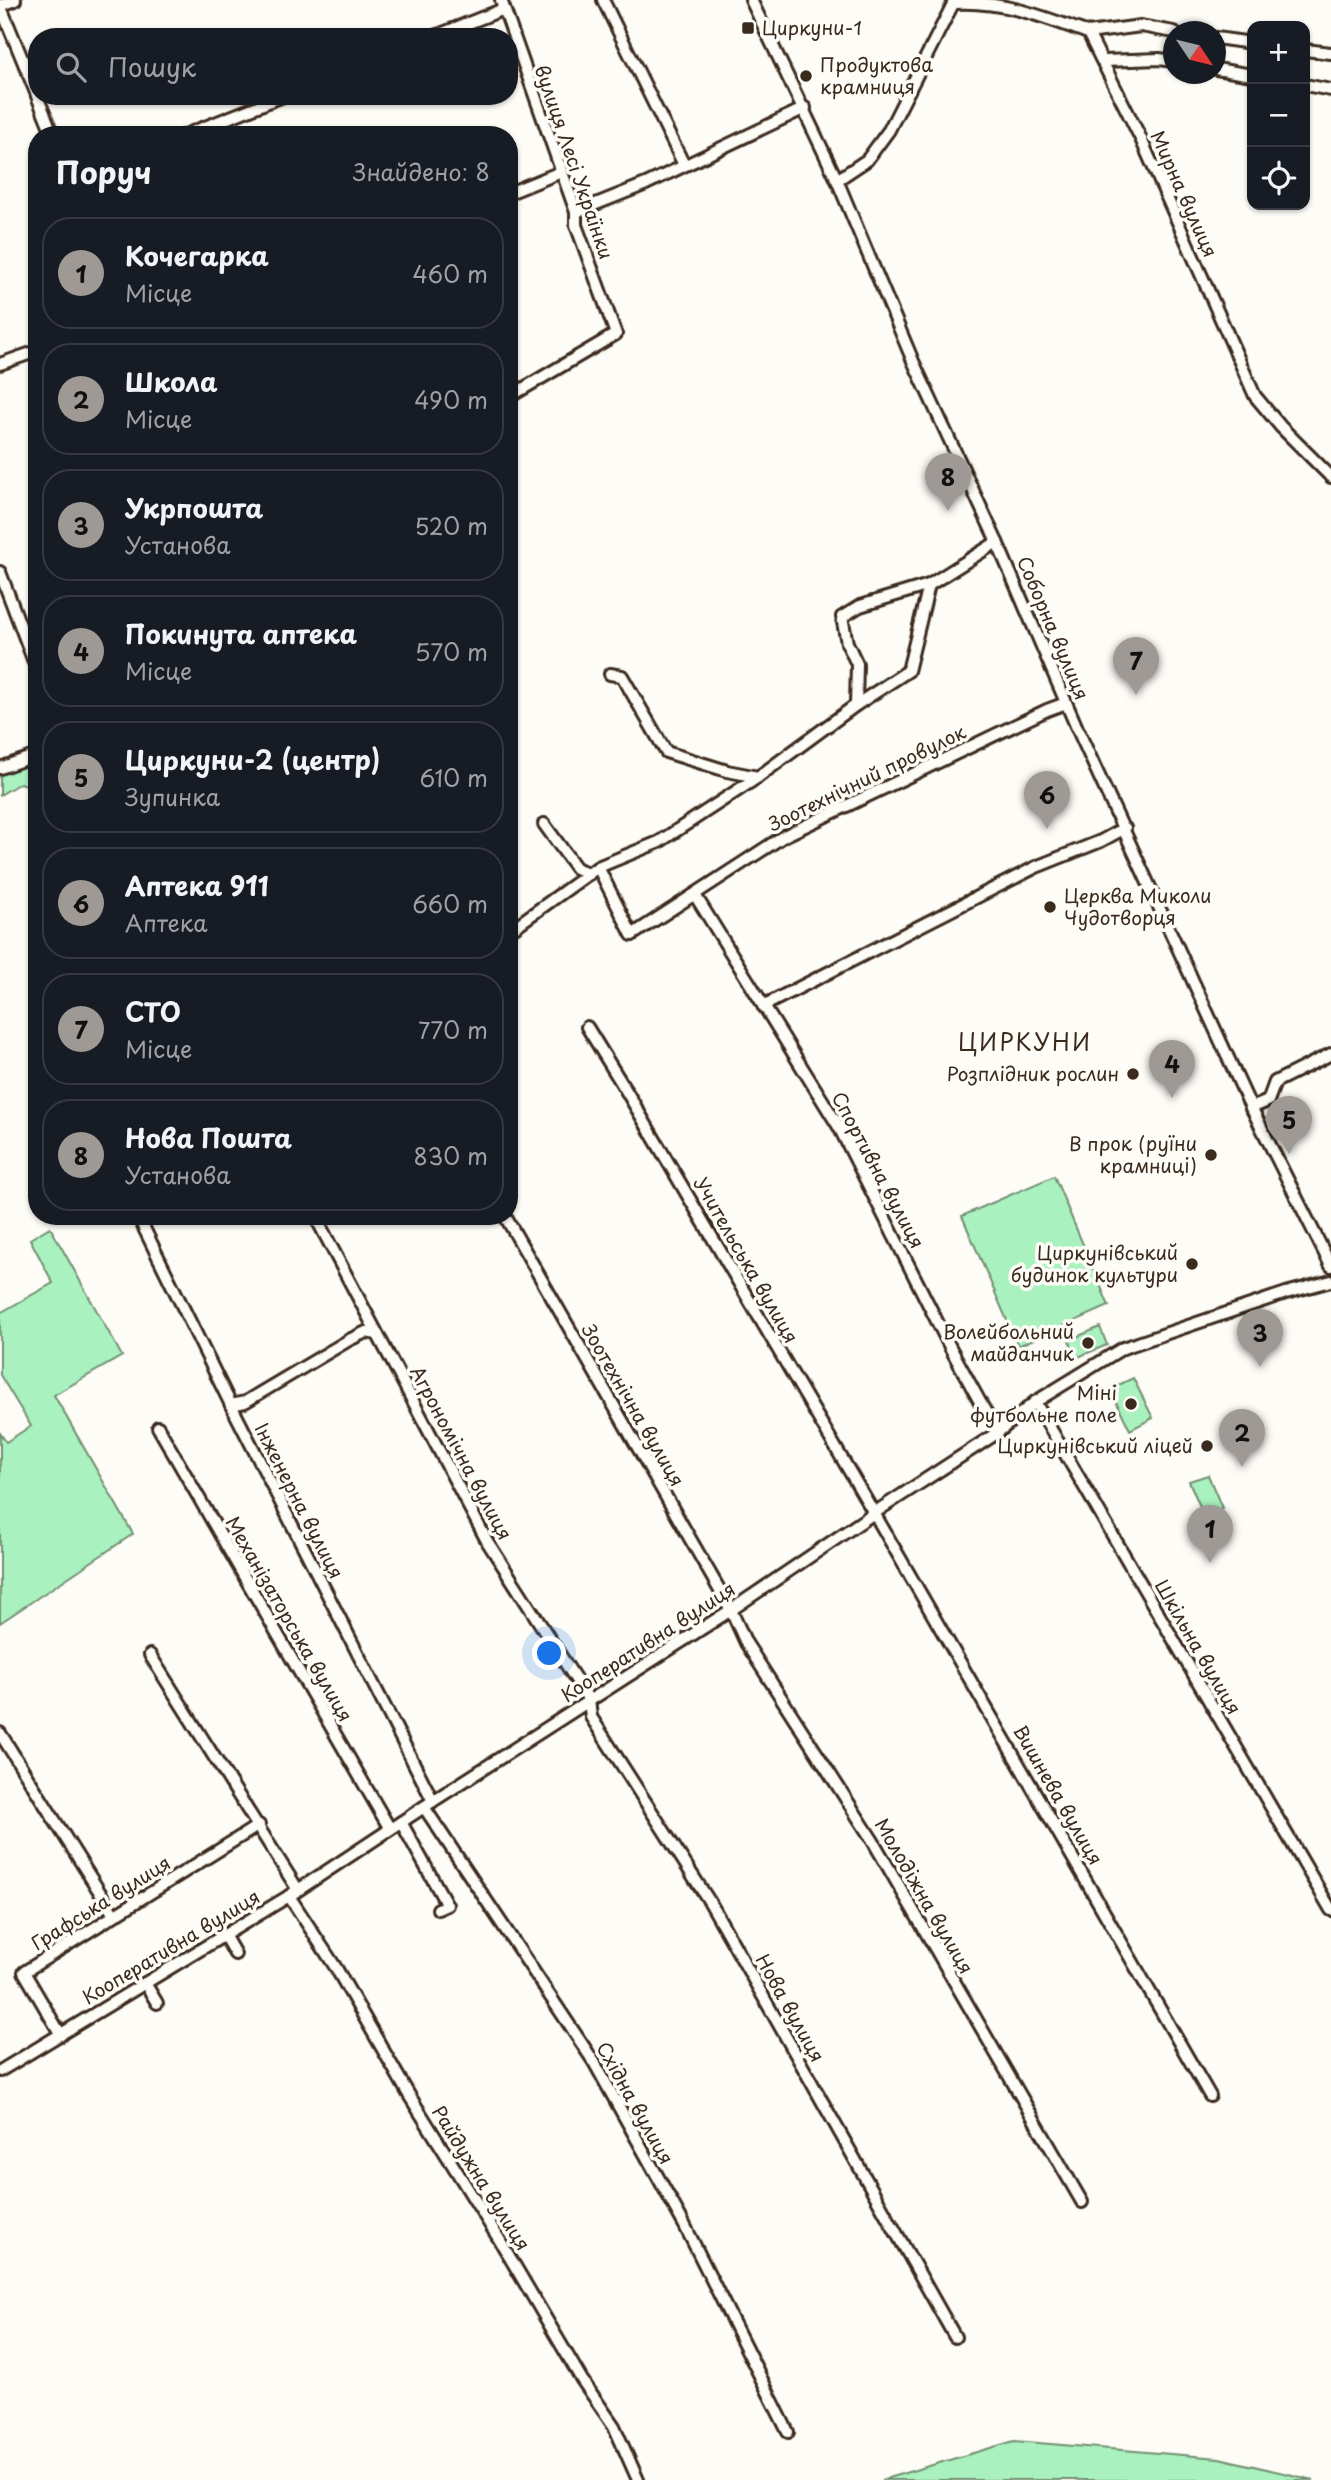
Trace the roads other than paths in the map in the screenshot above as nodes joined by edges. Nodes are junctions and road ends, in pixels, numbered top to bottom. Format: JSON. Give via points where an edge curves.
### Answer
{"nodes":[{"id":1,"x":15,"y":0,"type":"edge"},
{"id":2,"x":603,"y":0,"type":"edge"},
{"id":3,"x":751,"y":0,"type":"edge"},
{"id":4,"x":955,"y":1,"type":"edge"},
{"id":5,"x":502,"y":4,"type":"edge"},
{"id":6,"x":0,"y":5,"type":"edge"},
{"id":7,"x":452,"y":28,"type":"edge"},
{"id":8,"x":510,"y":28,"type":"edge"},
{"id":9,"x":1163,"y":30,"type":"edge"},
{"id":10,"x":1088,"y":33,"type":"junction"},
{"id":11,"x":1226,"y":39,"type":"edge"},
{"id":12,"x":1247,"y":42,"type":"edge"},
{"id":13,"x":518,"y":50,"type":"edge"},
{"id":14,"x":1310,"y":51,"type":"edge"},
{"id":15,"x":1331,"y":53,"type":"edge"},
{"id":16,"x":1163,"y":59,"type":"edge"},
{"id":17,"x":1104,"y":61,"type":"junction"},
{"id":18,"x":1226,"y":71,"type":"edge"},
{"id":19,"x":28,"y":74,"type":"edge"},
{"id":20,"x":1247,"y":74,"type":"edge"},
{"id":21,"x":1310,"y":86,"type":"edge"},
{"id":22,"x":1331,"y":90,"type":"edge"},
{"id":23,"x":41,"y":105,"type":"edge"},
{"id":24,"x":261,"y":105,"type":"edge"},
{"id":25,"x":805,"y":108,"type":"junction"},
{"id":26,"x":49,"y":126,"type":"edge"},
{"id":27,"x":208,"y":126,"type":"edge"},
{"id":28,"x":684,"y":165,"type":"junction"},
{"id":29,"x":561,"y":172,"type":"junction"},
{"id":30,"x":838,"y":180,"type":"junction"},
{"id":31,"x":518,"y":190,"type":"edge"},
{"id":32,"x":576,"y":212,"type":"junction"},
{"id":33,"x":28,"y":354,"type":"edge"},
{"id":34,"x":0,"y":364,"type":"edge"},
{"id":35,"x":518,"y":392,"type":"edge"},
{"id":36,"x":1331,"y":477,"type":"edge"},
{"id":37,"x":997,"y":542,"type":"junction"},
{"id":38,"x":0,"y":572,"type":"edge"},
{"id":39,"x":929,"y":584,"type":"junction"},
{"id":40,"x":28,"y":646,"type":"edge"},
{"id":41,"x":610,"y":674,"type":"dead end"},
{"id":42,"x":1066,"y":703,"type":"junction"},
{"id":43,"x":856,"y":705,"type":"junction"},
{"id":44,"x":28,"y":758,"type":"edge"},
{"id":45,"x":0,"y":768,"type":"edge"},
{"id":46,"x":758,"y":777,"type":"junction"},
{"id":47,"x":544,"y":824,"type":"dead end"},
{"id":48,"x":1125,"y":828,"type":"junction"},
{"id":49,"x":593,"y":871,"type":"junction"},
{"id":50,"x":695,"y":895,"type":"junction"},
{"id":51,"x":518,"y":925,"type":"edge"},
{"id":52,"x":763,"y":1006,"type":"junction"},
{"id":53,"x":587,"y":1027,"type":"dead end"},
{"id":54,"x":1331,"y":1054,"type":"edge"},
{"id":55,"x":1251,"y":1108,"type":"junction"},
{"id":56,"x":142,"y":1225,"type":"edge"},
{"id":57,"x":320,"y":1225,"type":"edge"},
{"id":58,"x":510,"y":1225,"type":"edge"},
{"id":59,"x":1331,"y":1266,"type":"edge"},
{"id":60,"x":1331,"y":1281,"type":"edge"},
{"id":61,"x":376,"y":1334,"type":"junction"},
{"id":62,"x":1035,"y":1402,"type":"junction"},
{"id":63,"x":231,"y":1405,"type":"junction"},
{"id":64,"x":158,"y":1427,"type":"dead end"},
{"id":65,"x":996,"y":1433,"type":"junction"},
{"id":66,"x":874,"y":1513,"type":"junction"},
{"id":67,"x":731,"y":1610,"type":"junction"},
{"id":68,"x":150,"y":1655,"type":"dead end"},
{"id":69,"x":589,"y":1700,"type":"junction"},
{"id":70,"x":0,"y":1733,"type":"edge"},
{"id":71,"x":429,"y":1804,"type":"junction"},
{"id":72,"x":401,"y":1822,"type":"junction"},
{"id":73,"x":259,"y":1825,"type":"junction"},
{"id":74,"x":390,"y":1829,"type":"junction"},
{"id":75,"x":294,"y":1893,"type":"junction"},
{"id":76,"x":438,"y":1909,"type":"dead end"},
{"id":77,"x":1331,"y":1910,"type":"edge"},
{"id":78,"x":114,"y":1915,"type":"junction"},
{"id":79,"x":224,"y":1935,"type":"junction"},
{"id":80,"x":234,"y":1954,"type":"dead end"},
{"id":81,"x":145,"y":1983,"type":"junction"},
{"id":82,"x":157,"y":2003,"type":"dead end"},
{"id":83,"x":61,"y":2035,"type":"junction"},
{"id":84,"x":0,"y":2071,"type":"edge"},
{"id":85,"x":1210,"y":2096,"type":"dead end"},
{"id":86,"x":1082,"y":2203,"type":"dead end"},
{"id":87,"x":955,"y":2337,"type":"dead end"},
{"id":88,"x":788,"y":2432,"type":"dead end"},
{"id":89,"x":638,"y":2480,"type":"edge"}],
"edges":[{"from":1,"to":6,"type":"street"},
{"from":2,"to":28,"type":"street"},
{"from":3,"to":25,"type":"street","name":"Соборна вулиця"},
{"from":4,"to":10,"type":"street","via":[[1018,8]]},
{"from":4,"to":30,"type":"street","via":[[889,130],[867,160]]},
{"from":5,"to":7,"type":"street"},
{"from":5,"to":8,"type":"street","name":"вулиця Лесі Українки"},
{"from":6,"to":19,"type":"street"},
{"from":9,"to":10,"type":"street","via":[[1141,26]]},
{"from":10,"to":17,"type":"street","name":"Мирна вулиця"},
{"from":11,"to":12,"type":"street"},
{"from":13,"to":29,"type":"street","name":"вулиця Лесі Українки"},
{"from":14,"to":15,"type":"street"},
{"from":16,"to":17,"type":"street"},
{"from":17,"to":36,"type":"street","name":"Мирна вулиця","via":[[1255,396]]},
{"from":18,"to":20,"type":"street"},
{"from":21,"to":22,"type":"street"},
{"from":23,"to":26,"type":"street"},
{"from":24,"to":27,"type":"street"},
{"from":25,"to":28,"type":"street"},
{"from":25,"to":30,"type":"street","name":"Соборна вулиця"},
{"from":28,"to":32,"type":"street"},
{"from":29,"to":31,"type":"street"},
{"from":29,"to":32,"type":"street","name":"вулиця Лесі Українки"},
{"from":30,"to":37,"type":"street","name":"Соборна вулиця","via":[[913,361]]},
{"from":32,"to":35,"type":"street","name":"вулиця Лесі Українки","via":[[576,225],[616,334]]},
{"from":33,"to":34,"type":"street"},
{"from":37,"to":39,"type":"street"},
{"from":37,"to":42,"type":"street","name":"Соборна вулиця"},
{"from":38,"to":40,"type":"street"},
{"from":39,"to":43,"type":"street","via":[[908,671]]},
{"from":39,"to":43,"type":"street","via":[[860,606],[842,617],[857,664]]},
{"from":41,"to":46,"type":"street","via":[[622,676],[666,751]]},
{"from":42,"to":48,"type":"street","name":"Соборна вулиця"},
{"from":42,"to":50,"type":"street","name":"Зоотехнічний провулок","via":[[784,836]]},
{"from":43,"to":46,"type":"street"},
{"from":44,"to":45,"type":"street"},
{"from":46,"to":49,"type":"street","via":[[659,842]]},
{"from":47,"to":49,"type":"street","via":[[576,868]]},
{"from":48,"to":52,"type":"street","via":[[1036,866]]},
{"from":48,"to":55,"type":"street","name":"Соборна вулиця"},
{"from":49,"to":50,"type":"street","name":"Зоотехнічний провулок","via":[[632,934]]},
{"from":49,"to":51,"type":"street"},
{"from":50,"to":52,"type":"street","name":"Спортивна вулиця"},
{"from":52,"to":65,"type":"street","name":"Спортивна вулиця","via":[[839,1127]]},
{"from":53,"to":66,"type":"street","name":"Учительська вулиця"},
{"from":54,"to":55,"type":"street","via":[[1275,1082],[1268,1101]]},
{"from":55,"to":59,"type":"street","name":"Соборна вулиця"},
{"from":56,"to":63,"type":"street","name":"Інженерна вулиця"},
{"from":57,"to":61,"type":"street","name":"Агрономічна вулиця"},
{"from":58,"to":67,"type":"street","name":"Зоотехнічна вулиця"},
{"from":60,"to":62,"type":"street","name":"Кооперативна вулиця","via":[[1123,1348]]},
{"from":61,"to":63,"type":"street","via":[[366,1332],[349,1340],[245,1402]]},
{"from":61,"to":69,"type":"street","name":"Агрономічна вулиця","via":[[487,1541]]},
{"from":62,"to":65,"type":"street","name":"Кооперативна вулиця"},
{"from":62,"to":77,"type":"street","name":"Шкільна вулиця"},
{"from":63,"to":71,"type":"street","name":"Інженерна вулиця"},
{"from":64,"to":74,"type":"street","name":"Механізаторська вулиця"},
{"from":65,"to":66,"type":"street","name":"Кооперативна вулиця"},
{"from":66,"to":67,"type":"street","name":"Кооперативна вулиця"},
{"from":66,"to":85,"type":"street","name":"Вишнева вулиця"},
{"from":67,"to":69,"type":"street","name":"Кооперативна вулиця"},
{"from":67,"to":86,"type":"street","name":"Молодіжна вулиця","via":[[746,1643],[873,1841]]},
{"from":68,"to":73,"type":"street"},
{"from":69,"to":71,"type":"street","name":"Кооперативна вулиця"},
{"from":69,"to":87,"type":"street","name":"Нова вулиця","via":[[591,1717],[711,1904]]},
{"from":70,"to":78,"type":"street"},
{"from":71,"to":72,"type":"street","name":"Кооперативна вулиця"},
{"from":71,"to":88,"type":"street","name":"Східна вулиця","via":[[594,2062],[684,2224]]},
{"from":72,"to":74,"type":"street","name":"Кооперативна вулиця"},
{"from":72,"to":76,"type":"street","via":[[447,1905]]},
{"from":73,"to":75,"type":"street"},
{"from":73,"to":78,"type":"street","name":"Графська вулиця"},
{"from":74,"to":75,"type":"street","name":"Кооперативна вулиця"},
{"from":75,"to":79,"type":"street","name":"Кооперативна вулиця"},
{"from":75,"to":89,"type":"street","name":"Райдужна вулиця","via":[[409,2095],[614,2426]]},
{"from":78,"to":83,"type":"street","name":"Графська вулиця","via":[[24,1972]]},
{"from":79,"to":80,"type":"street"},
{"from":79,"to":81,"type":"street","name":"Кооперативна вулиця"},
{"from":81,"to":82,"type":"street"},
{"from":81,"to":83,"type":"street","name":"Кооперативна вулиця"},
{"from":83,"to":84,"type":"street","name":"Кооперативна вулиця"}]}
